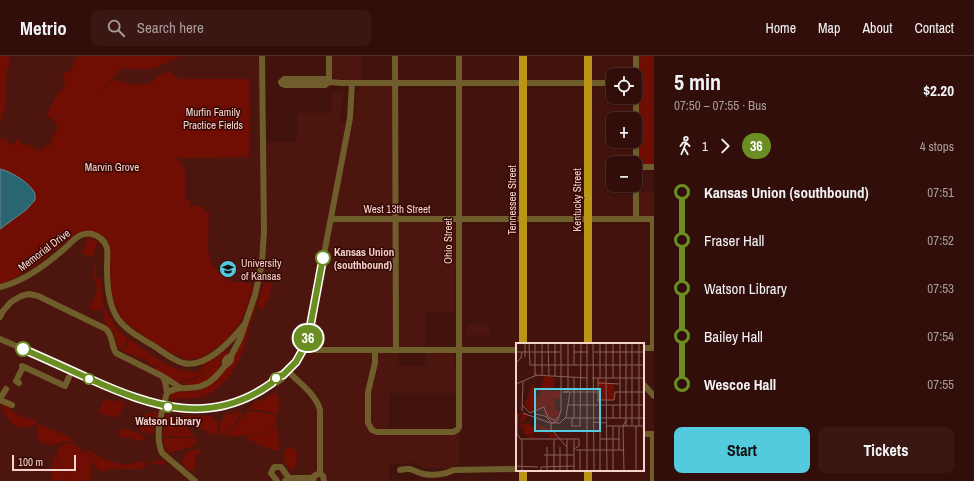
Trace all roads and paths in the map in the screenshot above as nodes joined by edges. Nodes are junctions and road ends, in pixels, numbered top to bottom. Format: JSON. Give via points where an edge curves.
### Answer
{"nodes":[{"id":1,"x":262,"y":56,"type":"edge"},
{"id":2,"x":329,"y":56,"type":"edge"},
{"id":3,"x":395,"y":56,"type":"edge"},
{"id":4,"x":459,"y":56,"type":"edge"},
{"id":5,"x":523,"y":56,"type":"edge"},
{"id":6,"x":588,"y":56,"type":"edge"},
{"id":7,"x":636,"y":56,"type":"edge"},
{"id":8,"x":636,"y":68,"type":"edge"},
{"id":9,"x":329,"y":82,"type":"junction"},
{"id":10,"x":352,"y":83,"type":"junction"},
{"id":11,"x":396,"y":83,"type":"junction"},
{"id":12,"x":588,"y":83,"type":"junction"},
{"id":13,"x":606,"y":83,"type":"edge"},
{"id":14,"x":459,"y":84,"type":"junction"},
{"id":15,"x":523,"y":84,"type":"junction"},
{"id":16,"x":635,"y":104,"type":"edge"},
{"id":17,"x":636,"y":156,"type":"edge"},
{"id":18,"x":642,"y":167,"type":"edge"},
{"id":19,"x":654,"y":167,"type":"edge"},
{"id":20,"x":636,"y":192,"type":"edge"},
{"id":21,"x":331,"y":219,"type":"junction"},
{"id":22,"x":396,"y":219,"type":"junction"},
{"id":23,"x":458,"y":219,"type":"junction"},
{"id":24,"x":523,"y":219,"type":"junction"},
{"id":25,"x":588,"y":219,"type":"junction"},
{"id":26,"x":636,"y":219,"type":"junction"},
{"id":27,"x":653,"y":219,"type":"edge"},
{"id":28,"x":0,"y":287,"type":"edge"},
{"id":29,"x":0,"y":317,"type":"edge"},
{"id":30,"x":244,"y":325,"type":"junction"},
{"id":31,"x":0,"y":339,"type":"edge"},
{"id":32,"x":523,"y":343,"type":"edge"},
{"id":33,"x":588,"y":343,"type":"edge"},
{"id":34,"x":225,"y":345,"type":"junction"},
{"id":35,"x":305,"y":346,"type":"junction"},
{"id":36,"x":653,"y":348,"type":"edge"},
{"id":37,"x":375,"y":350,"type":"junction"},
{"id":38,"x":396,"y":350,"type":"junction"},
{"id":39,"x":459,"y":350,"type":"junction"},
{"id":40,"x":516,"y":350,"type":"edge"},
{"id":41,"x":232,"y":354,"type":"junction"},
{"id":42,"x":288,"y":370,"type":"junction"},
{"id":43,"x":21,"y":374,"type":"dead end"},
{"id":44,"x":69,"y":376,"type":"dead end"},
{"id":45,"x":162,"y":376,"type":"junction"},
{"id":46,"x":644,"y":385,"type":"edge"},
{"id":47,"x":182,"y":388,"type":"junction"},
{"id":48,"x":0,"y":390,"type":"edge"},
{"id":49,"x":167,"y":392,"type":"junction"},
{"id":50,"x":654,"y":396,"type":"edge"},
{"id":51,"x":0,"y":402,"type":"edge"},
{"id":52,"x":12,"y":405,"type":"dead end"},
{"id":53,"x":164,"y":406,"type":"junction"},
{"id":54,"x":654,"y":434,"type":"edge"},
{"id":55,"x":516,"y":469,"type":"edge"},
{"id":56,"x":400,"y":470,"type":"dead end"},
{"id":57,"x":320,"y":473,"type":"junction"},
{"id":58,"x":287,"y":479,"type":"edge"},
{"id":59,"x":313,"y":479,"type":"edge"},
{"id":60,"x":195,"y":481,"type":"edge"},
{"id":61,"x":277,"y":481,"type":"edge"},
{"id":62,"x":324,"y":481,"type":"edge"},
{"id":63,"x":653,"y":481,"type":"edge"}],
"edges":[{"from":1,"to":30,"type":"street","via":[[263,249],[261,273]]},
{"from":2,"to":9,"type":"street"},
{"from":3,"to":11,"type":"street"},
{"from":4,"to":14,"type":"street","name":"Ohio Street"},
{"from":5,"to":15,"type":"main road","name":"Tennessee Street"},
{"from":6,"to":12,"type":"main road","name":"Kentucky Street"},
{"from":7,"to":8,"type":"street"},
{"from":9,"to":9,"type":"street","via":[[325,79],[284,79],[281,82],[285,85],[325,85]]},
{"from":9,"to":10,"type":"street"},
{"from":10,"to":11,"type":"street"},
{"from":10,"to":21,"type":"street","via":[[350,118]]},
{"from":11,"to":14,"type":"street"},
{"from":11,"to":22,"type":"street"},
{"from":12,"to":13,"type":"street"},
{"from":12,"to":15,"type":"street"},
{"from":12,"to":25,"type":"main road","name":"Kentucky Street"},
{"from":14,"to":15,"type":"street"},
{"from":14,"to":23,"type":"street","name":"Ohio Street"},
{"from":15,"to":24,"type":"main road","name":"Tennessee Street"},
{"from":16,"to":17,"type":"street"},
{"from":18,"to":19,"type":"street"},
{"from":20,"to":26,"type":"street"},
{"from":21,"to":22,"type":"street","name":"West 13th Street"},
{"from":21,"to":35,"type":"street"},
{"from":22,"to":23,"type":"street","name":"West 13th Street"},
{"from":22,"to":38,"type":"street"},
{"from":23,"to":24,"type":"street","name":"West 13th Street"},
{"from":23,"to":39,"type":"street","name":"Ohio Street"},
{"from":24,"to":25,"type":"street","name":"West 13th Street"},
{"from":24,"to":32,"type":"main road","name":"Tennessee Street"},
{"from":25,"to":26,"type":"street","name":"West 13th Street"},
{"from":25,"to":33,"type":"main road","name":"Kentucky Street"},
{"from":26,"to":27,"type":"street","name":"West 13th Street"},
{"from":27,"to":36,"type":"street"},
{"from":28,"to":34,"type":"street","name":"Memorial Drive","via":[[21,280],[78,237],[92,234],[101,238],[106,246],[111,303],[126,328],[174,359],[188,364],[200,363]]},
{"from":29,"to":45,"type":"street","via":[[16,298],[25,294],[38,296],[104,327],[111,336],[113,348],[118,354]]},
{"from":30,"to":34,"type":"street","name":"Memorial Drive"},
{"from":30,"to":41,"type":"street"},
{"from":31,"to":53,"type":"street","via":[[120,392]]},
{"from":34,"to":41,"type":"street"},
{"from":35,"to":37,"type":"street","via":[[316,350]]},
{"from":35,"to":42,"type":"street"},
{"from":37,"to":38,"type":"street"},
{"from":37,"to":39,"type":"street","name":"Ohio Street","via":[[375,363],[368,392],[368,423],[374,432],[457,430]]},
{"from":38,"to":39,"type":"street"},
{"from":39,"to":40,"type":"street"},
{"from":41,"to":47,"type":"street","via":[[229,363],[206,384],[195,388]]},
{"from":42,"to":53,"type":"street","via":[[250,396],[222,406],[196,409]]},
{"from":42,"to":57,"type":"street","via":[[319,405]]},
{"from":43,"to":44,"type":"street","via":[[42,376],[65,386]]},
{"from":45,"to":47,"type":"street"},
{"from":45,"to":49,"type":"street"},
{"from":46,"to":50,"type":"street"},
{"from":47,"to":49,"type":"street","via":[[174,388]]},
{"from":48,"to":51,"type":"street","via":[[6,389]]},
{"from":49,"to":53,"type":"street"},
{"from":51,"to":52,"type":"street"},
{"from":53,"to":60,"type":"street","via":[[158,438],[162,453]]},
{"from":54,"to":63,"type":"street"},
{"from":55,"to":56,"type":"street","via":[[454,470],[427,474],[414,469]]},
{"from":57,"to":59,"type":"street"},
{"from":57,"to":62,"type":"street"},
{"from":58,"to":59,"type":"street"},
{"from":58,"to":61,"type":"street","via":[[281,467],[274,466],[271,472]]}]}
